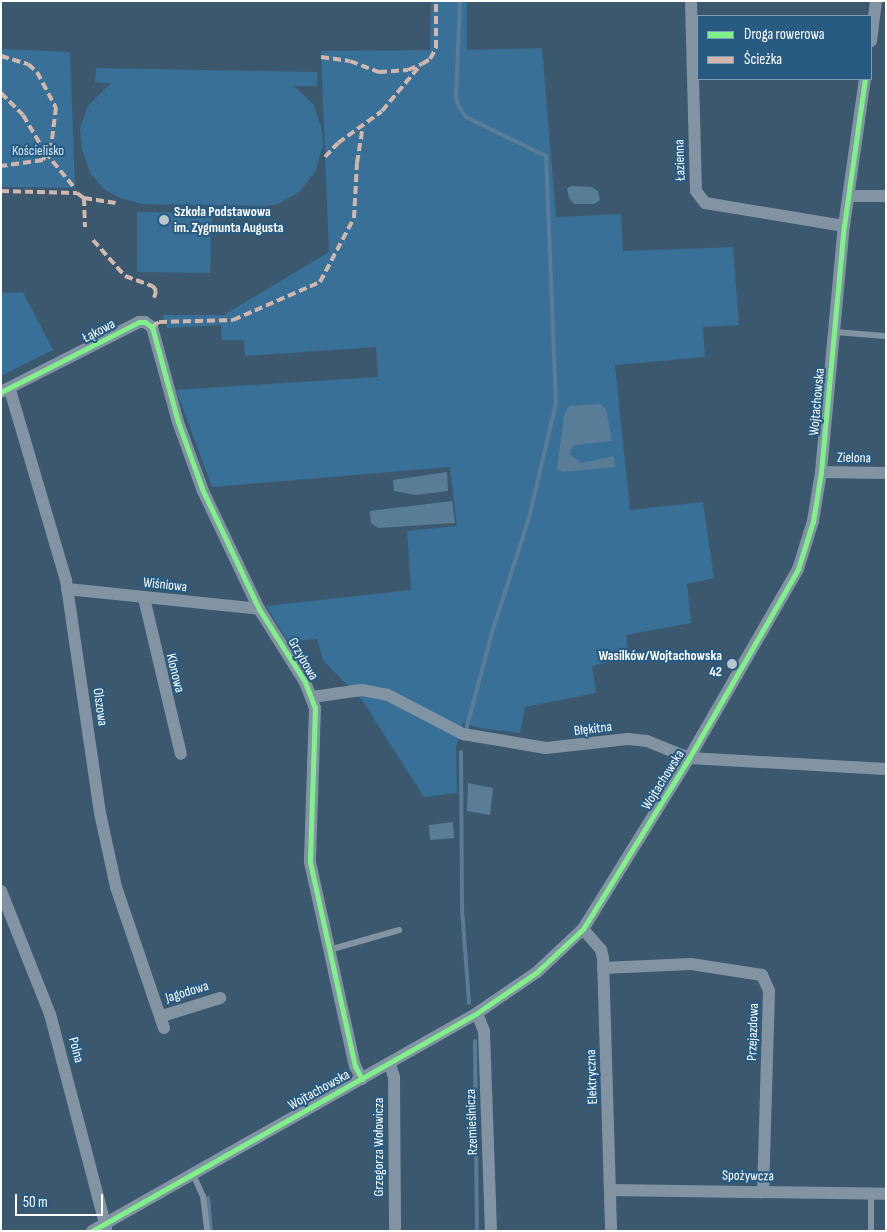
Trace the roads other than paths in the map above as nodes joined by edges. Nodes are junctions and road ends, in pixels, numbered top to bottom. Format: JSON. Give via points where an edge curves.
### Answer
{"nodes":[{"id":1,"x":690,"y":1,"type":"edge"},
{"id":2,"x":876,"y":1,"type":"edge"},
{"id":3,"x":872,"y":33,"type":"edge"},
{"id":4,"x":865,"y":80,"type":"edge"},
{"id":5,"x":849,"y":196,"type":"junction"},
{"id":6,"x":886,"y":196,"type":"edge"},
{"id":7,"x":844,"y":226,"type":"junction"},
{"id":8,"x":152,"y":327,"type":"joint"},
{"id":9,"x":835,"y":332,"type":"junction"},
{"id":10,"x":885,"y":336,"type":"edge"},
{"id":11,"x":5,"y":391,"type":"edge"},
{"id":12,"x":822,"y":472,"type":"junction"},
{"id":13,"x":886,"y":473,"type":"edge"},
{"id":14,"x":67,"y":589,"type":"junction"},
{"id":15,"x":144,"y":598,"type":"junction"},
{"id":16,"x":260,"y":609,"type":"junction"},
{"id":17,"x":313,"y":702,"type":"junction"},
{"id":18,"x":180,"y":754,"type":"dead end"},
{"id":19,"x":689,"y":758,"type":"junction"},
{"id":20,"x":886,"y":769,"type":"edge"},
{"id":21,"x":1,"y":891,"type":"edge"},
{"id":22,"x":584,"y":929,"type":"junction"},
{"id":23,"x":399,"y":930,"type":"dead end"},
{"id":24,"x":328,"y":950,"type":"junction"},
{"id":25,"x":603,"y":968,"type":"junction"},
{"id":26,"x":220,"y":998,"type":"dead end"},
{"id":27,"x":477,"y":1013,"type":"junction"},
{"id":28,"x":163,"y":1022,"type":"joint"},
{"id":29,"x":390,"y":1064,"type":"junction"},
{"id":30,"x":362,"y":1080,"type":"junction"},
{"id":31,"x":193,"y":1174,"type":"junction"},
{"id":32,"x":610,"y":1190,"type":"junction"},
{"id":33,"x":763,"y":1192,"type":"junction"},
{"id":34,"x":871,"y":1194,"type":"junction"},
{"id":35,"x":886,"y":1194,"type":"edge"},
{"id":36,"x":107,"y":1226,"type":"edge"},
{"id":37,"x":92,"y":1231,"type":"edge"},
{"id":38,"x":207,"y":1231,"type":"edge"},
{"id":39,"x":395,"y":1231,"type":"edge"},
{"id":40,"x":492,"y":1231,"type":"edge"},
{"id":41,"x":611,"y":1231,"type":"edge"},
{"id":42,"x":870,"y":1231,"type":"edge"}],
"edges":[{"from":1,"to":7,"type":"street","name":"Łazienna","via":[[696,191],[705,203]]},
{"from":2,"to":3,"type":"street"},
{"from":4,"to":5,"type":"street","name":"Wojtachowska"},
{"from":5,"to":6,"type":"street"},
{"from":5,"to":7,"type":"street","name":"Wojtachowska"},
{"from":7,"to":9,"type":"street","name":"Wojtachowska"},
{"from":8,"to":11,"type":"street","name":"Łąkowa","via":[[139,322]]},
{"from":8,"to":16,"type":"street","name":"Grzybowa","via":[[178,422],[204,491]]},
{"from":9,"to":10,"type":"lane"},
{"from":9,"to":12,"type":"street","name":"Wojtachowska"},
{"from":11,"to":14,"type":"street","name":"Olszowa"},
{"from":12,"to":13,"type":"street","name":"Zielona"},
{"from":12,"to":19,"type":"street","name":"Wojtachowska","via":[[813,521],[798,570]]},
{"from":14,"to":15,"type":"street","name":"Wiśniowa"},
{"from":14,"to":28,"type":"street","name":"Olszowa","via":[[100,812],[116,887]]},
{"from":15,"to":16,"type":"street","name":"Wiśniowa"},
{"from":15,"to":18,"type":"street","name":"Klonowa"},
{"from":16,"to":17,"type":"street","name":"Grzybowa"},
{"from":17,"to":19,"type":"street","name":"Błękitna","via":[[371,691],[402,701],[456,731],[479,738],[546,748],[647,741]]},
{"from":17,"to":24,"type":"street","via":[[310,862]]},
{"from":19,"to":20,"type":"street","name":"Błękitna"},
{"from":19,"to":22,"type":"street","name":"Wojtachowska"},
{"from":21,"to":36,"type":"street","name":"Polna","via":[[50,1014]]},
{"from":22,"to":25,"type":"street","name":"Elektryczna","via":[[601,950]]},
{"from":22,"to":27,"type":"street","name":"Wojtachowska","via":[[537,972]]},
{"from":23,"to":24,"type":"lane"},
{"from":24,"to":30,"type":"street","via":[[355,1066]]},
{"from":25,"to":32,"type":"street","name":"Elektryczna"},
{"from":25,"to":33,"type":"street","name":"Przejazdowa","via":[[691,964],[762,975],[769,991]]},
{"from":26,"to":28,"type":"street","name":"Jagodowa"},
{"from":27,"to":29,"type":"street","name":"Wojtachowska"},
{"from":27,"to":40,"type":"street","name":"Rzemieślnicza","via":[[484,1031]]},
{"from":29,"to":30,"type":"street","name":"Wojtachowska"},
{"from":29,"to":39,"type":"street","name":"Grzegorza Wołowicza","via":[[394,1077]]},
{"from":30,"to":31,"type":"street","name":"Wojtachowska"},
{"from":31,"to":36,"type":"street","name":"Wojtachowska"},
{"from":31,"to":38,"type":"lane","via":[[203,1196]]},
{"from":32,"to":33,"type":"street","name":"Spożywcza"},
{"from":32,"to":41,"type":"street","name":"Elektryczna"},
{"from":33,"to":34,"type":"street","name":"Spożywcza"},
{"from":34,"to":35,"type":"street","name":"Spożywcza"},
{"from":34,"to":42,"type":"lane"},
{"from":36,"to":37,"type":"street","name":"Wojtachowska"}]}
